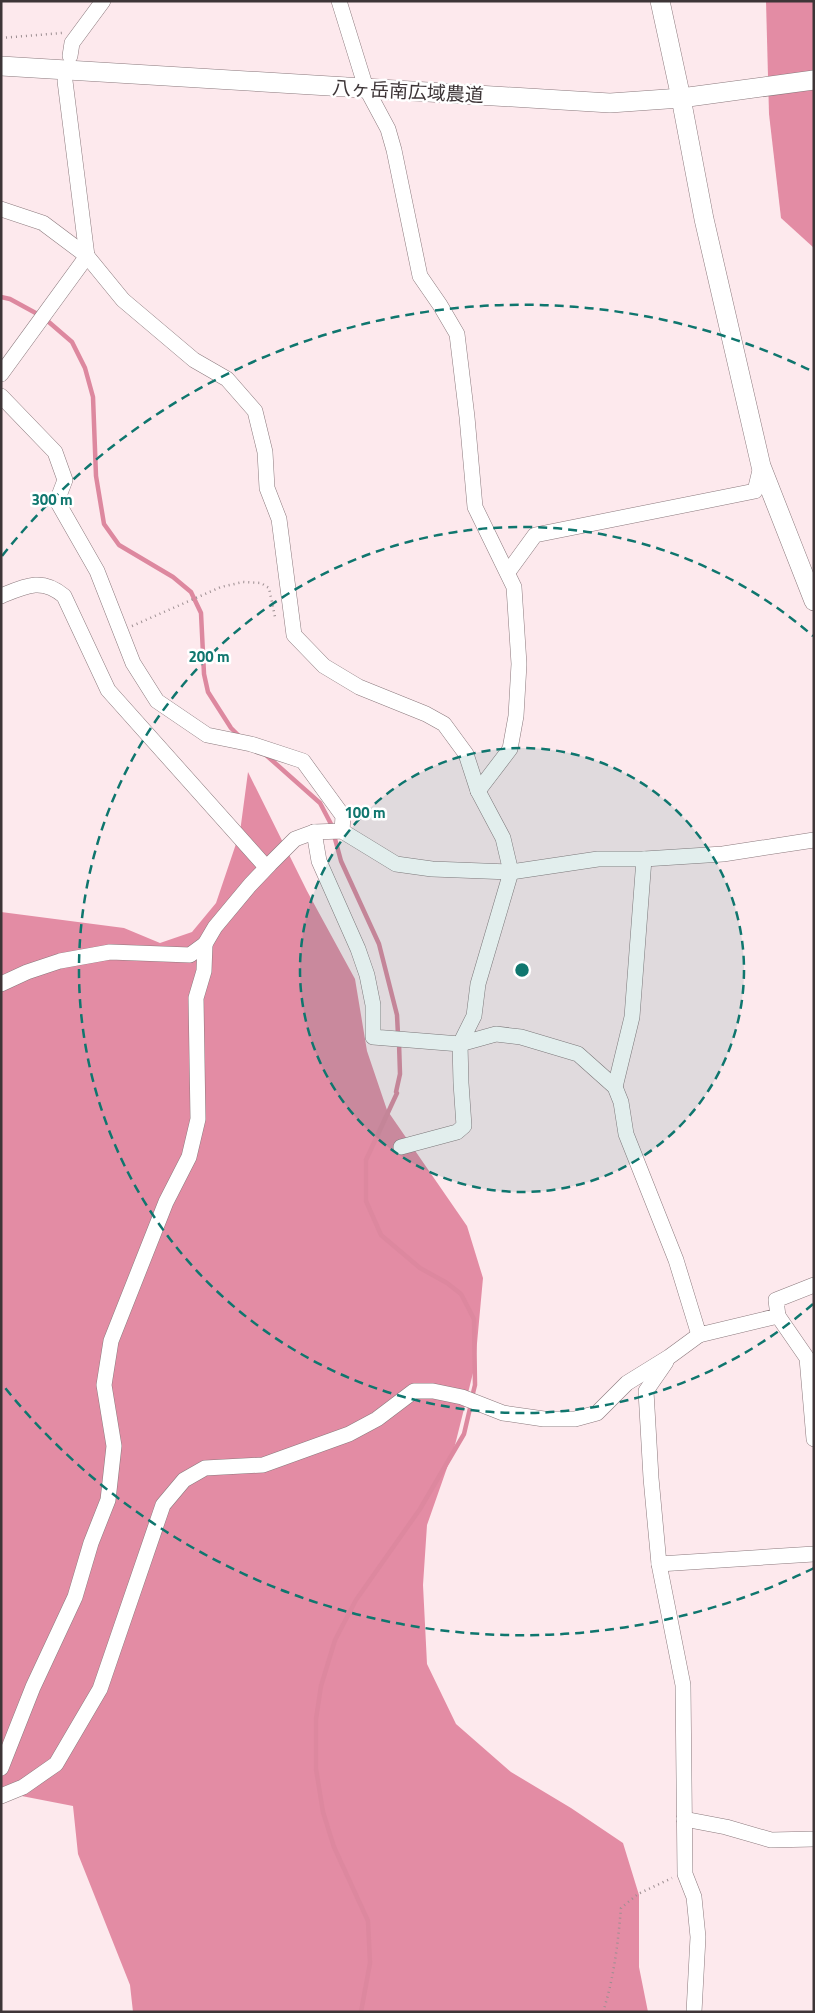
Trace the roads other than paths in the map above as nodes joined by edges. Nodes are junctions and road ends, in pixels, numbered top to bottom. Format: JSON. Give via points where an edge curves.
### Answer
{"nodes":[{"id":1,"x":103,"y":1,"type":"edge"},
{"id":2,"x":339,"y":1,"type":"edge"},
{"id":3,"x":660,"y":1,"type":"edge"},
{"id":4,"x":70,"y":56,"type":"dead end"},
{"id":5,"x":1,"y":66,"type":"edge"},
{"id":6,"x":814,"y":80,"type":"edge"},
{"id":7,"x":65,"y":81,"type":"dead end"},
{"id":8,"x":366,"y":88,"type":"junction"},
{"id":9,"x":681,"y":98,"type":"junction"},
{"id":10,"x":1,"y":209,"type":"edge"},
{"id":11,"x":87,"y":256,"type":"junction"},
{"id":12,"x":1,"y":374,"type":"edge"},
{"id":13,"x":1,"y":396,"type":"edge"},
{"id":14,"x":761,"y":466,"type":"junction"},
{"id":15,"x":508,"y":572,"type":"junction"},
{"id":16,"x":1,"y":596,"type":"edge"},
{"id":17,"x":814,"y":600,"type":"edge"},
{"id":18,"x":478,"y":791,"type":"junction"},
{"id":19,"x":342,"y":831,"type":"junction"},
{"id":20,"x":314,"y":832,"type":"junction"},
{"id":21,"x":814,"y":840,"type":"edge"},
{"id":22,"x":644,"y":859,"type":"junction"},
{"id":23,"x":266,"y":867,"type":"junction"},
{"id":24,"x":511,"y":872,"type":"junction"},
{"id":25,"x":204,"y":944,"type":"junction"},
{"id":26,"x":1,"y":984,"type":"edge"},
{"id":27,"x":460,"y":1044,"type":"junction"},
{"id":28,"x":615,"y":1087,"type":"junction"},
{"id":29,"x":401,"y":1147,"type":"dead end"},
{"id":30,"x":814,"y":1285,"type":"edge"},
{"id":31,"x":778,"y":1316,"type":"junction"},
{"id":32,"x":699,"y":1335,"type":"junction"},
{"id":33,"x":669,"y":1357,"type":"junction"},
{"id":34,"x":814,"y":1439,"type":"edge"},
{"id":35,"x":814,"y":1554,"type":"edge"},
{"id":36,"x":659,"y":1564,"type":"junction"},
{"id":37,"x":1,"y":1768,"type":"edge"},
{"id":38,"x":1,"y":1796,"type":"edge"},
{"id":39,"x":684,"y":1819,"type":"junction"},
{"id":40,"x":814,"y":1839,"type":"edge"},
{"id":41,"x":694,"y":2012,"type":"edge"}],
"edges":[{"from":1,"to":4,"type":"street","via":[[72,43]]},
{"from":2,"to":8,"type":"street"},
{"from":3,"to":9,"type":"street"},
{"from":5,"to":8,"type":"street","name":"八ヶ岳南広域農道"},
{"from":6,"to":9,"type":"street","name":"八ヶ岳南広域農道"},
{"from":7,"to":11,"type":"street"},
{"from":8,"to":9,"type":"street","name":"八ヶ岳南広域農道","via":[[610,103]]},
{"from":8,"to":15,"type":"street","via":[[388,129],[420,276],[457,334],[475,507]]},
{"from":9,"to":14,"type":"street","via":[[704,219]]},
{"from":10,"to":11,"type":"street","via":[[43,223]]},
{"from":11,"to":12,"type":"street"},
{"from":11,"to":18,"type":"street","via":[[123,300],[194,360],[227,380],[255,412],[265,452],[267,488],[279,519],[294,635],[324,666],[359,687],[444,724],[466,754]]},
{"from":13,"to":19,"type":"street","via":[[55,452],[65,480],[57,501],[97,571],[134,663],[157,701],[206,735],[251,744],[303,761],[342,816]]},
{"from":14,"to":15,"type":"street","via":[[755,491],[535,535]]},
{"from":14,"to":17,"type":"street"},
{"from":15,"to":18,"type":"street","via":[[514,587],[519,664],[516,716],[510,749]]},
{"from":16,"to":23,"type":"street","via":[[26,586],[42,584],[64,596],[108,690]]},
{"from":18,"to":24,"type":"street","via":[[502,838]]},
{"from":19,"to":20,"type":"street"},
{"from":19,"to":24,"type":"street","via":[[396,864]]},
{"from":20,"to":23,"type":"street","via":[[295,839]]},
{"from":20,"to":27,"type":"street","via":[[319,861],[367,974],[373,1004],[373,1037]]},
{"from":21,"to":22,"type":"street","via":[[724,854]]},
{"from":22,"to":24,"type":"street","via":[[598,859]]},
{"from":22,"to":28,"type":"street","via":[[632,1017]]},
{"from":23,"to":25,"type":"street"},
{"from":24,"to":27,"type":"street","via":[[478,984],[474,1016]]},
{"from":25,"to":26,"type":"street","via":[[190,955],[110,952],[60,960]]},
{"from":25,"to":37,"type":"street","via":[[204,971],[196,998],[198,1119],[188,1157],[166,1202],[111,1341],[104,1385],[114,1446],[108,1500],[75,1597],[33,1687]]},
{"from":27,"to":28,"type":"street","via":[[496,1034],[521,1037],[578,1054]]},
{"from":27,"to":29,"type":"street","via":[[464,1126],[457,1132]]},
{"from":28,"to":32,"type":"street","via":[[626,1134],[676,1260]]},
{"from":30,"to":31,"type":"street","via":[[776,1300]]},
{"from":31,"to":32,"type":"street"},
{"from":31,"to":34,"type":"street","via":[[807,1358]]},
{"from":32,"to":33,"type":"street"},
{"from":33,"to":36,"type":"street","via":[[646,1391]]},
{"from":33,"to":38,"type":"street","via":[[626,1383],[597,1413],[575,1419],[544,1419],[503,1413],[462,1397],[414,1391],[377,1419],[349,1434],[263,1465],[205,1468],[184,1480],[164,1505],[100,1689],[56,1764],[23,1787]]},
{"from":35,"to":36,"type":"street"},
{"from":36,"to":39,"type":"street","via":[[683,1685]]},
{"from":39,"to":40,"type":"street","via":[[771,1840]]},
{"from":39,"to":41,"type":"street","via":[[685,1874],[694,1897],[698,1937]]}]}
